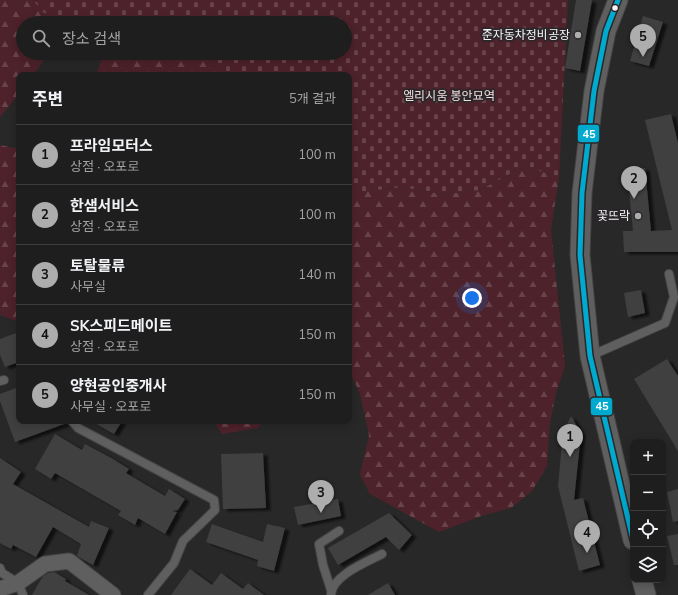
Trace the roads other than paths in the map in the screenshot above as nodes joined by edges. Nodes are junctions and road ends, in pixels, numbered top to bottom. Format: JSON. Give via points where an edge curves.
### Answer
{"nodes":[{"id":1,"x":618,"y":0,"type":"edge"},
{"id":2,"x":669,"y":274,"type":"dead end"},
{"id":3,"x":590,"y":356,"type":"junction"},
{"id":4,"x":75,"y":424,"type":"edge"},
{"id":5,"x":630,"y":527,"type":"edge"},
{"id":6,"x":339,"y":531,"type":"dead end"},
{"id":7,"x":382,"y":554,"type":"dead end"},
{"id":8,"x":0,"y":568,"type":"edge"},
{"id":9,"x":643,"y":583,"type":"edge"},
{"id":10,"x":0,"y":589,"type":"edge"},
{"id":11,"x":21,"y":589,"type":"edge"},
{"id":12,"x":331,"y":593,"type":"edge"},
{"id":13,"x":112,"y":595,"type":"edge"},
{"id":14,"x":148,"y":595,"type":"edge"},
{"id":15,"x":646,"y":595,"type":"edge"}],
"edges":[{"from":1,"to":3,"type":"street","via":[[606,32],[594,91],[582,193],[580,255]]},
{"from":2,"to":3,"type":"lane","via":[[674,297],[665,323]]},
{"from":3,"to":5,"type":"street"},
{"from":4,"to":14,"type":"lane","via":[[214,500],[215,510],[183,541],[174,563]]},
{"from":6,"to":12,"type":"lane","via":[[318,544]]},
{"from":7,"to":12,"type":"lane","via":[[344,575]]},
{"from":8,"to":11,"type":"lane","via":[[2,573]]},
{"from":9,"to":15,"type":"street"},
{"from":10,"to":11,"type":"street"},
{"from":11,"to":13,"type":"street","via":[[45,564],[68,561]]}]}
